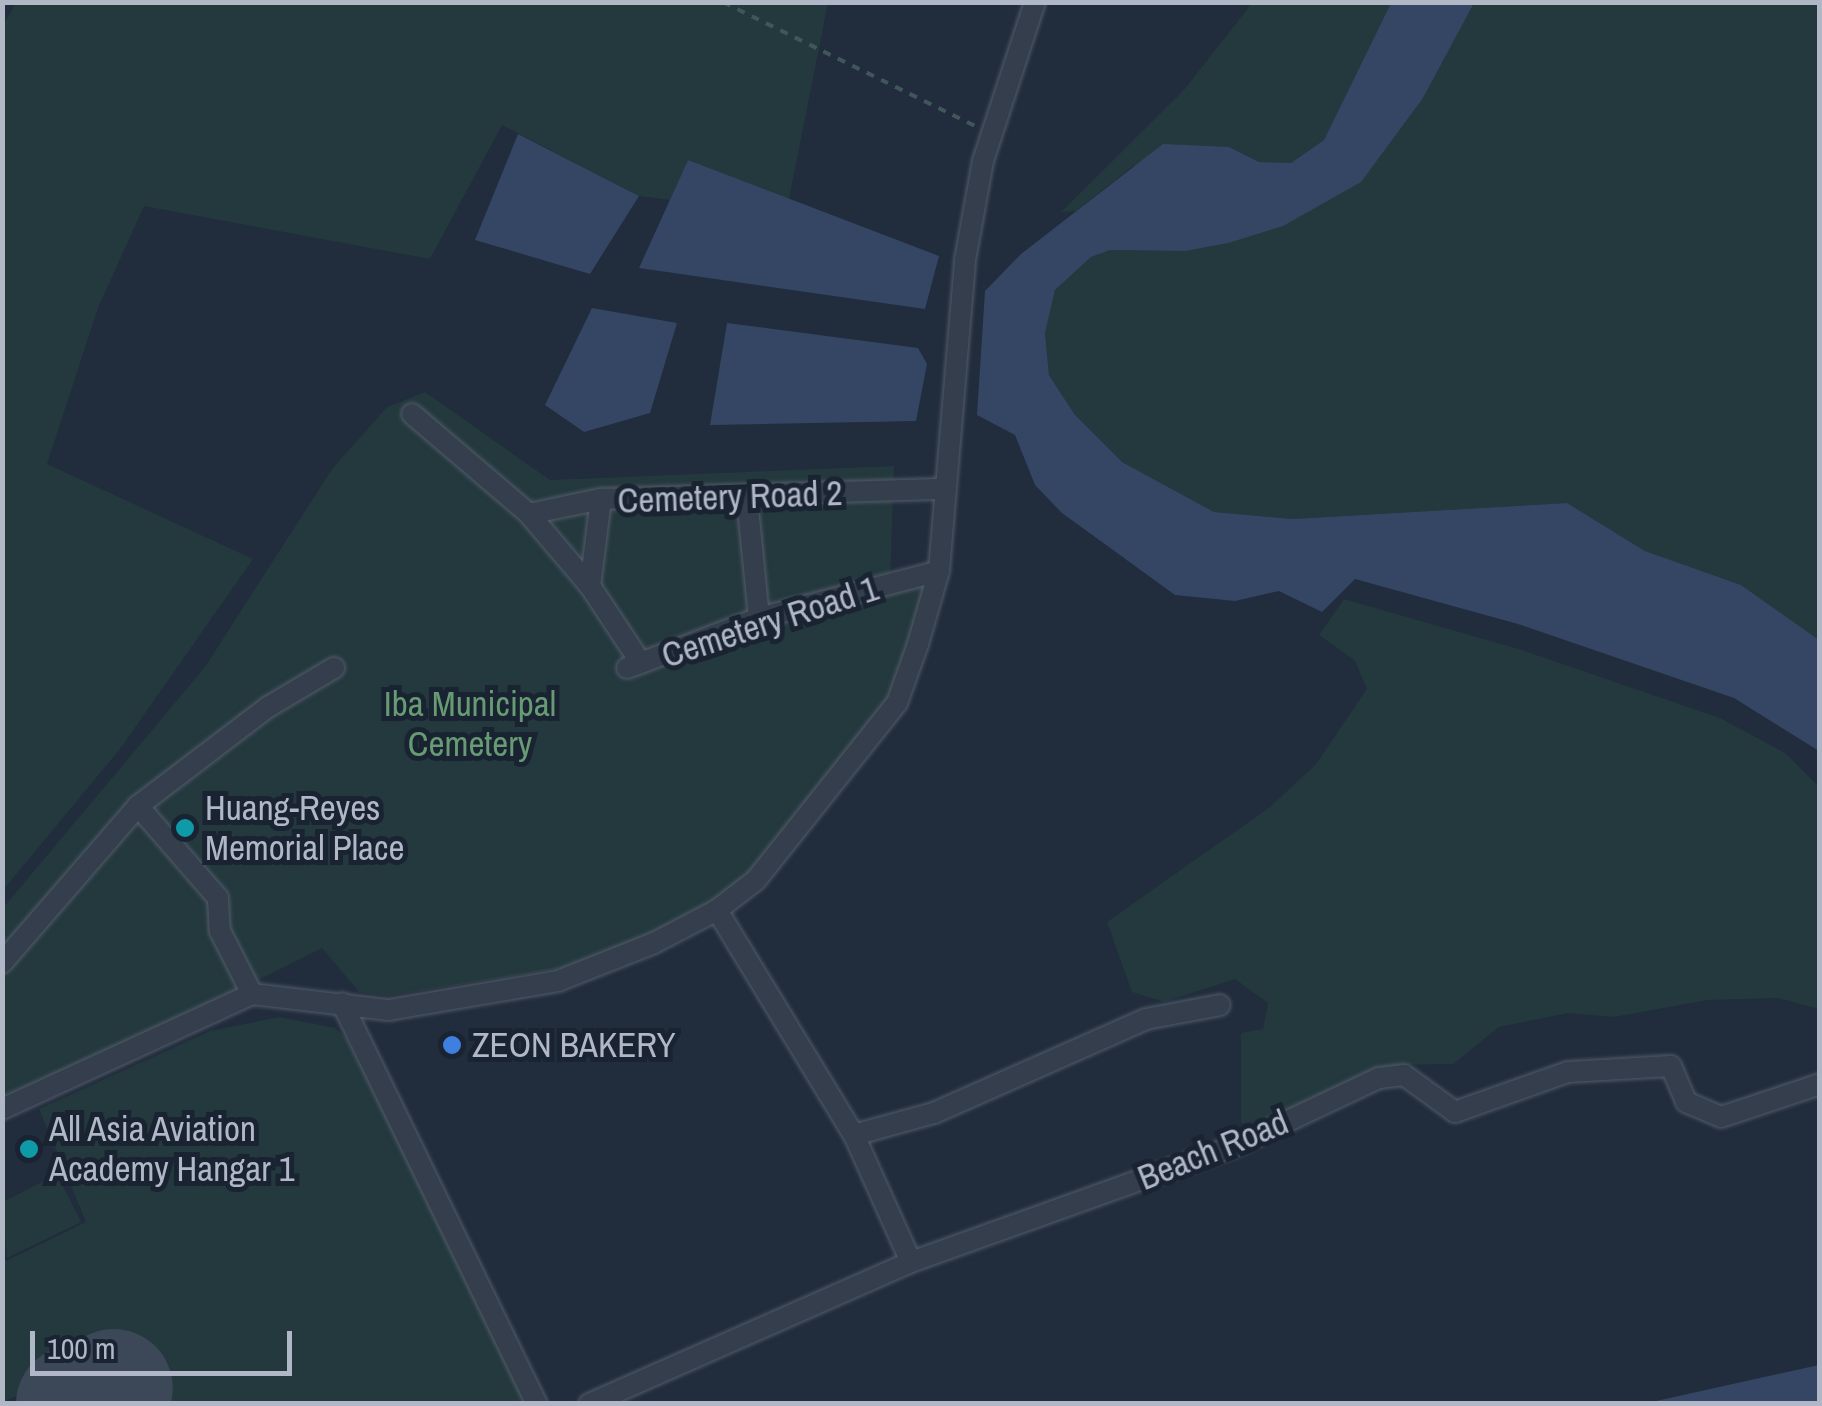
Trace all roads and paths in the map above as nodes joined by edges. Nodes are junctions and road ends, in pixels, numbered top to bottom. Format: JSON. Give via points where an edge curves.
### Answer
{"nodes":[{"id":1,"x":723,"y":2,"type":"edge"},
{"id":2,"x":1036,"y":2,"type":"edge"},
{"id":3,"x":990,"y":133,"type":"junction"},
{"id":4,"x":412,"y":414,"type":"dead end"},
{"id":5,"x":945,"y":489,"type":"junction"},
{"id":6,"x":747,"y":498,"type":"junction"},
{"id":7,"x":601,"y":500,"type":"junction"},
{"id":8,"x":529,"y":514,"type":"junction"},
{"id":9,"x":938,"y":570,"type":"junction"},
{"id":10,"x":590,"y":586,"type":"junction"},
{"id":11,"x":759,"y":618,"type":"junction"},
{"id":12,"x":334,"y":668,"type":"dead end"},
{"id":13,"x":138,"y":806,"type":"junction"},
{"id":14,"x":717,"y":910,"type":"junction"},
{"id":15,"x":2,"y":963,"type":"edge"},
{"id":16,"x":252,"y":994,"type":"junction"},
{"id":17,"x":342,"y":1003,"type":"junction"},
{"id":18,"x":1220,"y":1005,"type":"dead end"},
{"id":19,"x":1820,"y":1084,"type":"edge"},
{"id":20,"x":5,"y":1103,"type":"edge"},
{"id":21,"x":854,"y":1135,"type":"junction"},
{"id":22,"x":911,"y":1262,"type":"junction"},
{"id":23,"x":537,"y":1404,"type":"edge"},
{"id":24,"x":589,"y":1404,"type":"edge"}],
"edges":[{"from":1,"to":3,"type":"path"},
{"from":2,"to":3,"type":"street"},
{"from":3,"to":5,"type":"street","via":[[959,318]]},
{"from":4,"to":8,"type":"street","name":"Cemetery Road 1"},
{"from":5,"to":6,"type":"street","name":"Cemetery Road 2"},
{"from":5,"to":9,"type":"street"},
{"from":6,"to":7,"type":"street","name":"Cemetery Road 2"},
{"from":6,"to":11,"type":"street"},
{"from":7,"to":8,"type":"street"},
{"from":7,"to":10,"type":"street","name":"Cemetery Road 2"},
{"from":8,"to":10,"type":"street","name":"Cemetery Road 1"},
{"from":9,"to":11,"type":"street","name":"Cemetery Road 1"},
{"from":9,"to":14,"type":"street","via":[[898,704],[777,856]]},
{"from":10,"to":11,"type":"street","name":"Cemetery Road 1","via":[[634,665]]},
{"from":12,"to":13,"type":"street","via":[[252,718]]},
{"from":13,"to":15,"type":"street"},
{"from":13,"to":16,"type":"street","via":[[218,898],[220,931]]},
{"from":14,"to":17,"type":"street","via":[[558,981],[449,1004],[388,1010]]},
{"from":14,"to":21,"type":"street"},
{"from":16,"to":17,"type":"street"},
{"from":16,"to":20,"type":"street"},
{"from":17,"to":23,"type":"street"},
{"from":18,"to":21,"type":"street","via":[[1146,1019],[934,1113]]},
{"from":19,"to":22,"type":"street","name":"Beach Road","via":[[1721,1116],[1686,1102],[1671,1066],[1568,1072],[1454,1112],[1404,1074],[1379,1078],[1235,1146]]},
{"from":21,"to":22,"type":"street"},
{"from":22,"to":24,"type":"street","name":"Beach Road"}]}
